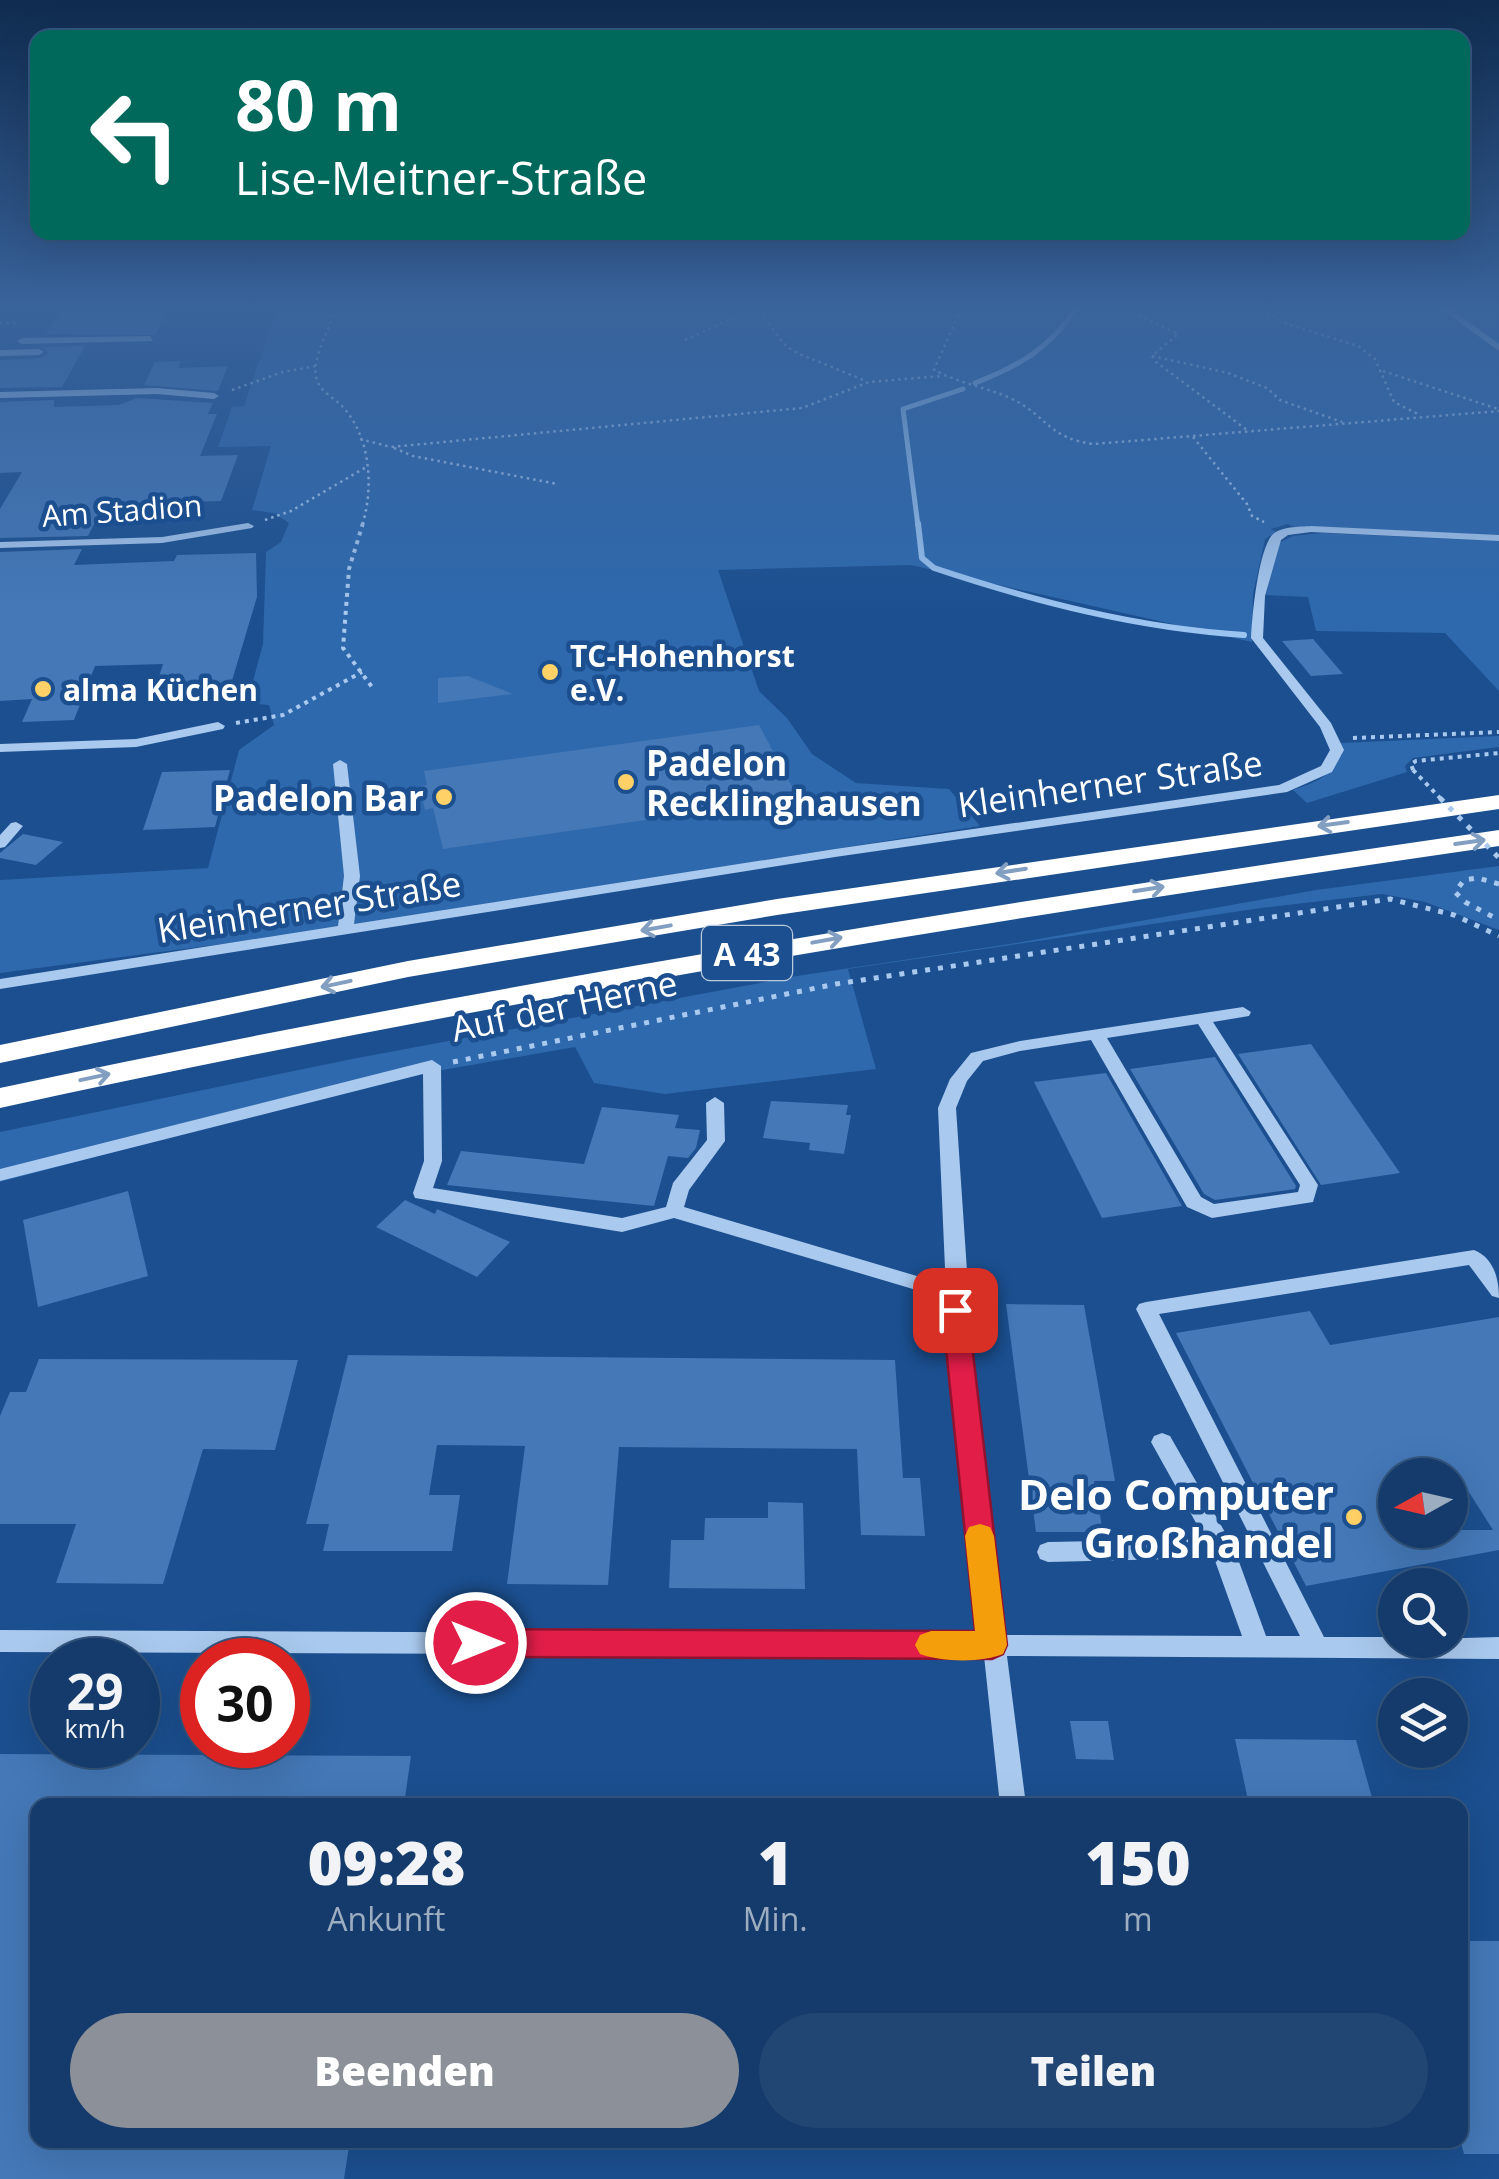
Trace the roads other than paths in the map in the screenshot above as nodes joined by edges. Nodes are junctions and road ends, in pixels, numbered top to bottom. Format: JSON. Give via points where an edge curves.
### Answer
{"nodes":[{"id":1,"x":248,"y":526,"type":"road end"},
{"id":2,"x":1499,"y":538,"type":"edge"},
{"id":3,"x":0,"y":544,"type":"edge"},
{"id":4,"x":218,"y":726,"type":"road end"},
{"id":5,"x":0,"y":748,"type":"edge"},
{"id":6,"x":340,"y":764,"type":"dead end"},
{"id":7,"x":1499,"y":802,"type":"edge"},
{"id":8,"x":16,"y":826,"type":"dead end"},
{"id":9,"x":1499,"y":838,"type":"edge"},
{"id":10,"x":0,"y":844,"type":"edge"},
{"id":11,"x":345,"y":930,"type":"junction"},
{"id":12,"x":0,"y":984,"type":"edge"},
{"id":13,"x":1243,"y":1012,"type":"dead end"},
{"id":14,"x":1202,"y":1018,"type":"junction"},
{"id":15,"x":1096,"y":1034,"type":"junction"},
{"id":16,"x":0,"y":1054,"type":"edge"},
{"id":17,"x":0,"y":1098,"type":"edge"},
{"id":18,"x":715,"y":1103,"type":"dead end"},
{"id":19,"x":0,"y":1175,"type":"edge"},
{"id":20,"x":674,"y":1211,"type":"junction"},
{"id":21,"x":1499,"y":1291,"type":"edge"},
{"id":22,"x":955,"y":1310,"type":"junction"},
{"id":23,"x":1162,"y":1442,"type":"dead end"},
{"id":24,"x":1223,"y":1548,"type":"junction"},
{"id":25,"x":1048,"y":1552,"type":"dead end"},
{"id":26,"x":0,"y":1641,"type":"edge"},
{"id":27,"x":992,"y":1645,"type":"junction"},
{"id":28,"x":1257,"y":1647,"type":"junction"},
{"id":29,"x":1316,"y":1647,"type":"junction"},
{"id":30,"x":1499,"y":1648,"type":"edge"},
{"id":31,"x":1012,"y":1798,"type":"edge"}],
"edges":[{"from":1,"to":3,"type":"street","name":"Am Stadion","via":[[162,540]]},
{"from":2,"to":11,"type":"street","name":"Kleinherner Straße","via":[[1311,530],[1285,532],[1271,544],[1257,638],[1337,750],[1327,768],[1282,789]]},
{"from":4,"to":5,"type":"street","via":[[136,742]]},
{"from":6,"to":11,"type":"street","via":[[352,876]]},
{"from":7,"to":16,"type":"highway","number":"A 43","one_way":true,"via":[[738,914],[408,970]]},
{"from":8,"to":10,"type":"street"},
{"from":17,"to":9,"type":"highway","number":"A 43","one_way":true,"via":[[536,990],[856,934]]},
{"from":11,"to":12,"type":"street","name":"Kleinherner Straße"},
{"from":13,"to":14,"type":"street"},
{"from":14,"to":15,"type":"street"},
{"from":14,"to":15,"type":"street","via":[[1310,1185],[1306,1197],[1212,1210],[1194,1202]]},
{"from":15,"to":22,"type":"street","via":[[977,1058],[960,1080],[947,1108]]},
{"from":18,"to":20,"type":"street","via":[[716,1141],[680,1188]]},
{"from":19,"to":20,"type":"street","name":"Auf der Herne","via":[[432,1066],[433,1161],[422,1193],[622,1225]]},
{"from":20,"to":22,"type":"street","via":[[930,1287]]},
{"from":21,"to":29,"type":"street","via":[[1474,1257],[1146,1309]]},
{"from":22,"to":27,"type":"street"},
{"from":23,"to":24,"type":"street"},
{"from":24,"to":25,"type":"street"},
{"from":24,"to":28,"type":"street","via":[[1245,1596]]},
{"from":26,"to":27,"type":"street"},
{"from":27,"to":28,"type":"street"},
{"from":27,"to":31,"type":"street"},
{"from":28,"to":29,"type":"street"},
{"from":29,"to":30,"type":"street"}]}
